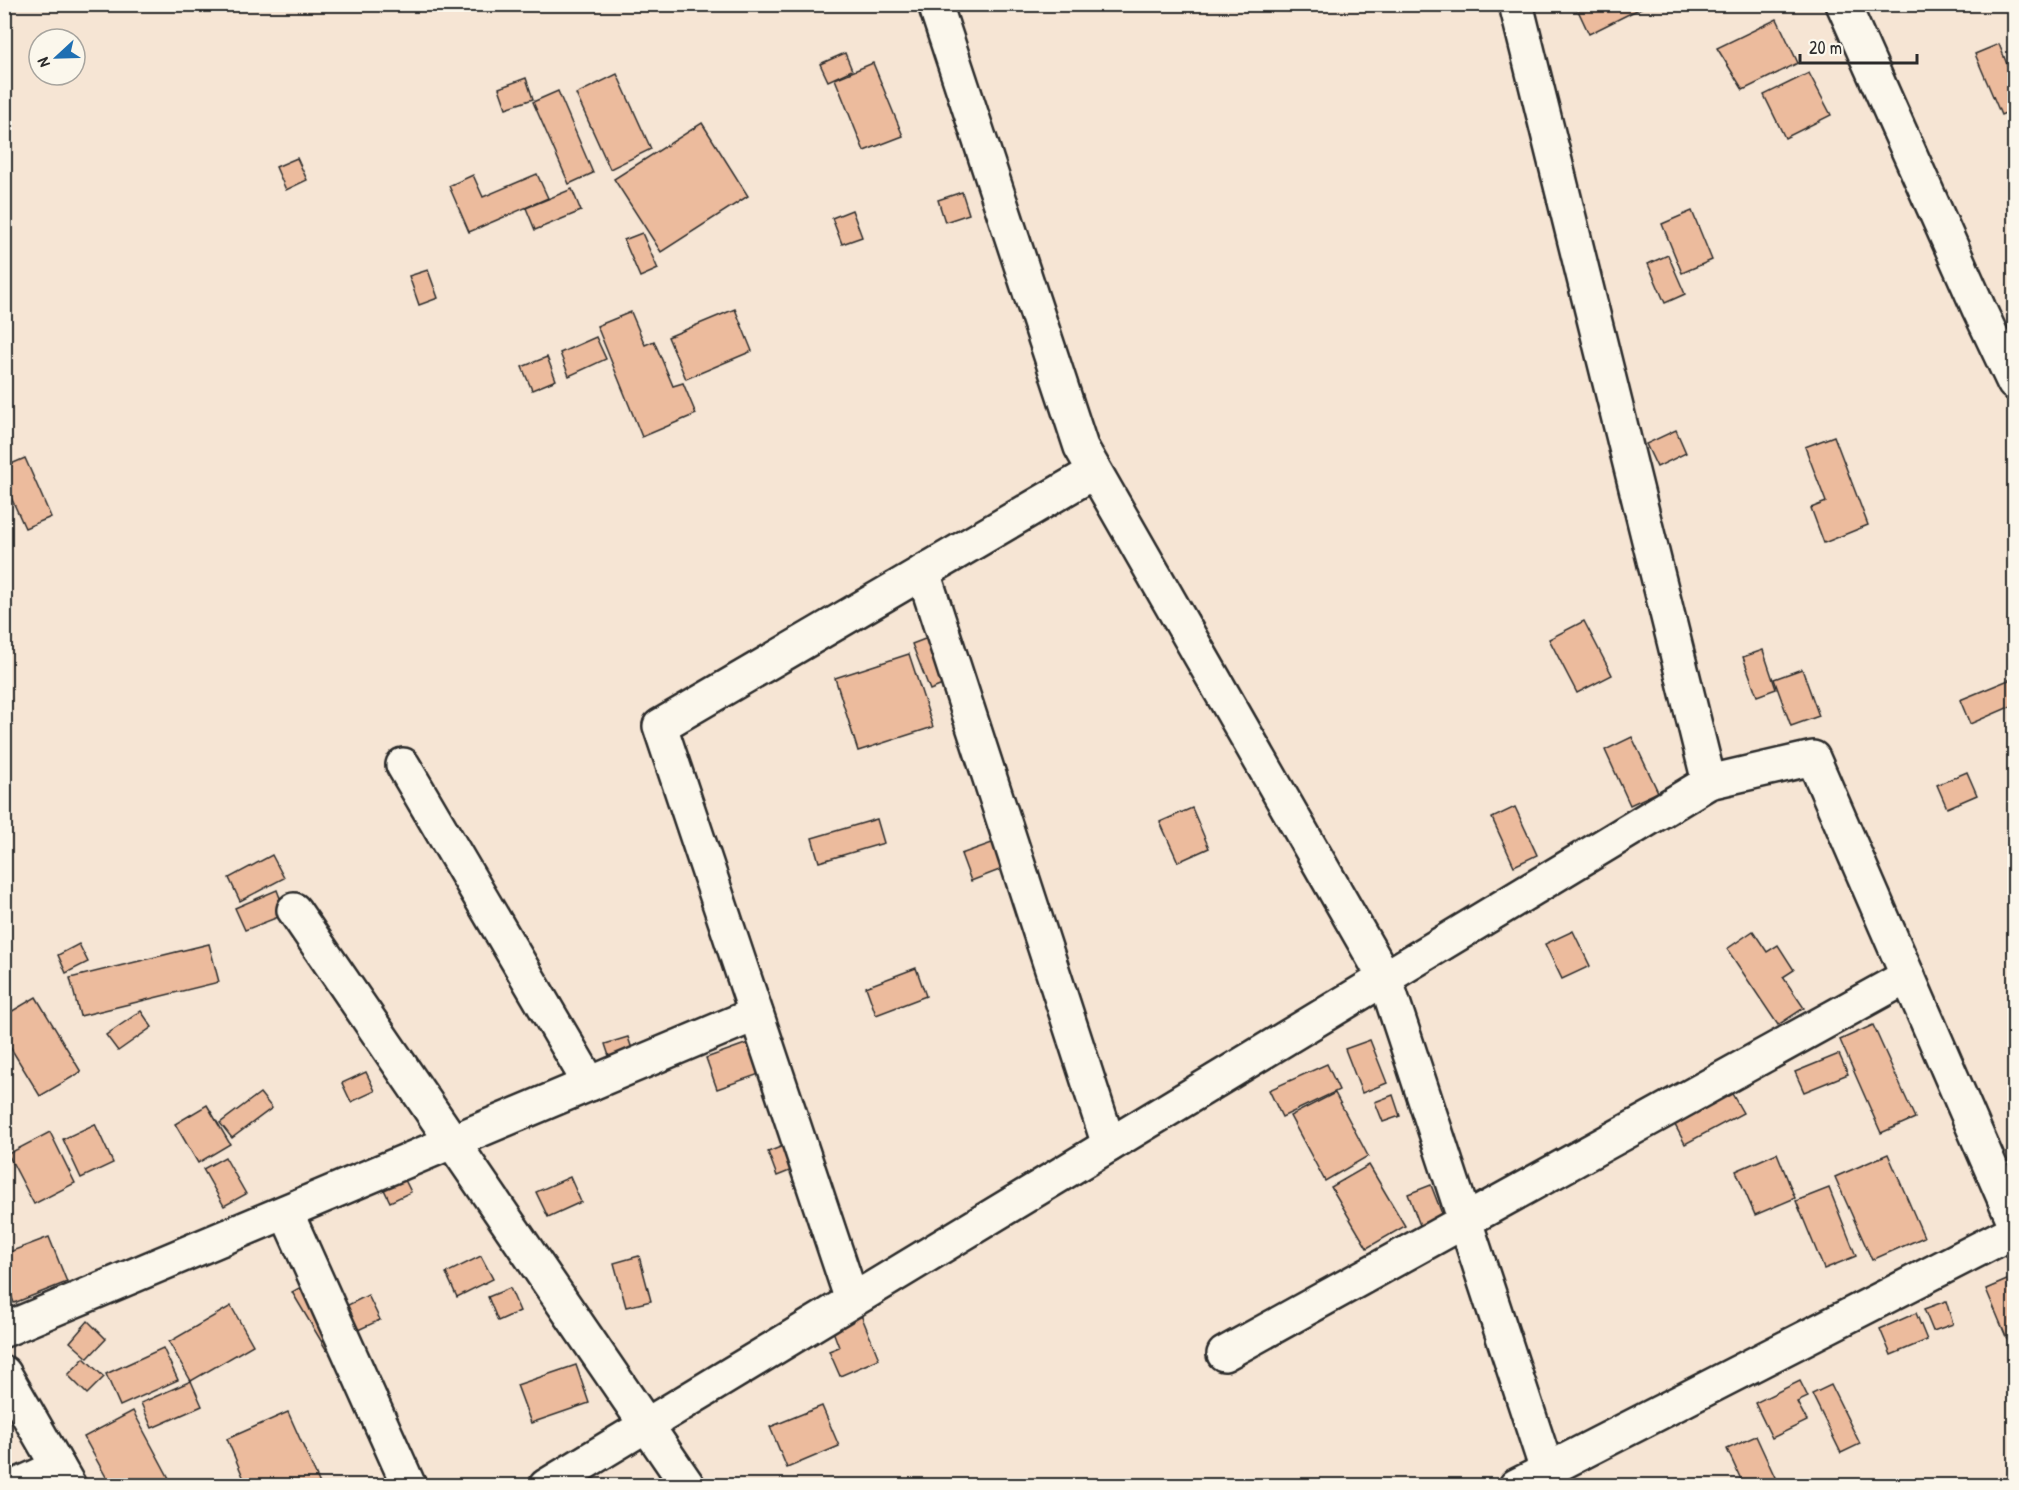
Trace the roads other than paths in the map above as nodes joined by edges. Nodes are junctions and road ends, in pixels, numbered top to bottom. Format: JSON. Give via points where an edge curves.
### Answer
{"nodes":[{"id":1,"x":935,"y":4,"type":"edge"},
{"id":2,"x":1516,"y":4,"type":"edge"},
{"id":3,"x":1843,"y":4,"type":"edge"},
{"id":4,"x":2014,"y":384,"type":"edge"},
{"id":5,"x":1094,"y":472,"type":"junction"},
{"id":6,"x":923,"y":572,"type":"junction"},
{"id":7,"x":403,"y":765,"type":"dead end"},
{"id":8,"x":1709,"y":782,"type":"junction"},
{"id":9,"x":294,"y":910,"type":"dead end"},
{"id":10,"x":1908,"y":976,"type":"junction"},
{"id":11,"x":1385,"y":978,"type":"junction"},
{"id":12,"x":756,"y":1014,"type":"junction"},
{"id":13,"x":590,"y":1084,"type":"junction"},
{"id":14,"x":453,"y":1142,"type":"junction"},
{"id":15,"x":1109,"y":1144,"type":"junction"},
{"id":16,"x":286,"y":1212,"type":"junction"},
{"id":17,"x":1465,"y":1221,"type":"junction"},
{"id":18,"x":2014,"y":1221,"type":"edge"},
{"id":19,"x":2014,"y":1231,"type":"edge"},
{"id":20,"x":852,"y":1300,"type":"junction"},
{"id":21,"x":4,"y":1330,"type":"edge"},
{"id":22,"x":1224,"y":1354,"type":"dead end"},
{"id":23,"x":4,"y":1373,"type":"edge"},
{"id":24,"x":646,"y":1425,"type":"junction"},
{"id":25,"x":63,"y":1476,"type":"edge"},
{"id":26,"x":1551,"y":1478,"type":"edge"},
{"id":27,"x":16,"y":1485,"type":"edge"},
{"id":28,"x":409,"y":1485,"type":"edge"},
{"id":29,"x":546,"y":1485,"type":"edge"},
{"id":30,"x":688,"y":1485,"type":"edge"},
{"id":31,"x":1516,"y":1485,"type":"edge"}],
"edges":[{"from":1,"to":5,"type":"street","via":[[1081,447]]},
{"from":2,"to":8,"type":"street"},
{"from":3,"to":4,"type":"street"},
{"from":5,"to":6,"type":"street"},
{"from":5,"to":11,"type":"street"},
{"from":6,"to":12,"type":"street","via":[[660,726]]},
{"from":6,"to":15,"type":"street"},
{"from":7,"to":13,"type":"street"},
{"from":8,"to":10,"type":"street","via":[[1813,758]]},
{"from":8,"to":11,"type":"street"},
{"from":9,"to":14,"type":"street"},
{"from":10,"to":17,"type":"street"},
{"from":10,"to":18,"type":"street"},
{"from":11,"to":15,"type":"street"},
{"from":11,"to":17,"type":"street"},
{"from":12,"to":13,"type":"street"},
{"from":12,"to":20,"type":"street"},
{"from":13,"to":14,"type":"street"},
{"from":14,"to":16,"type":"street"},
{"from":14,"to":24,"type":"street"},
{"from":15,"to":20,"type":"street"},
{"from":16,"to":21,"type":"street"},
{"from":16,"to":28,"type":"street"},
{"from":17,"to":22,"type":"street"},
{"from":17,"to":26,"type":"street"},
{"from":19,"to":26,"type":"street"},
{"from":20,"to":24,"type":"street"},
{"from":23,"to":25,"type":"street"},
{"from":24,"to":29,"type":"street"},
{"from":24,"to":30,"type":"street"},
{"from":25,"to":27,"type":"street"},
{"from":26,"to":31,"type":"street"}]}
